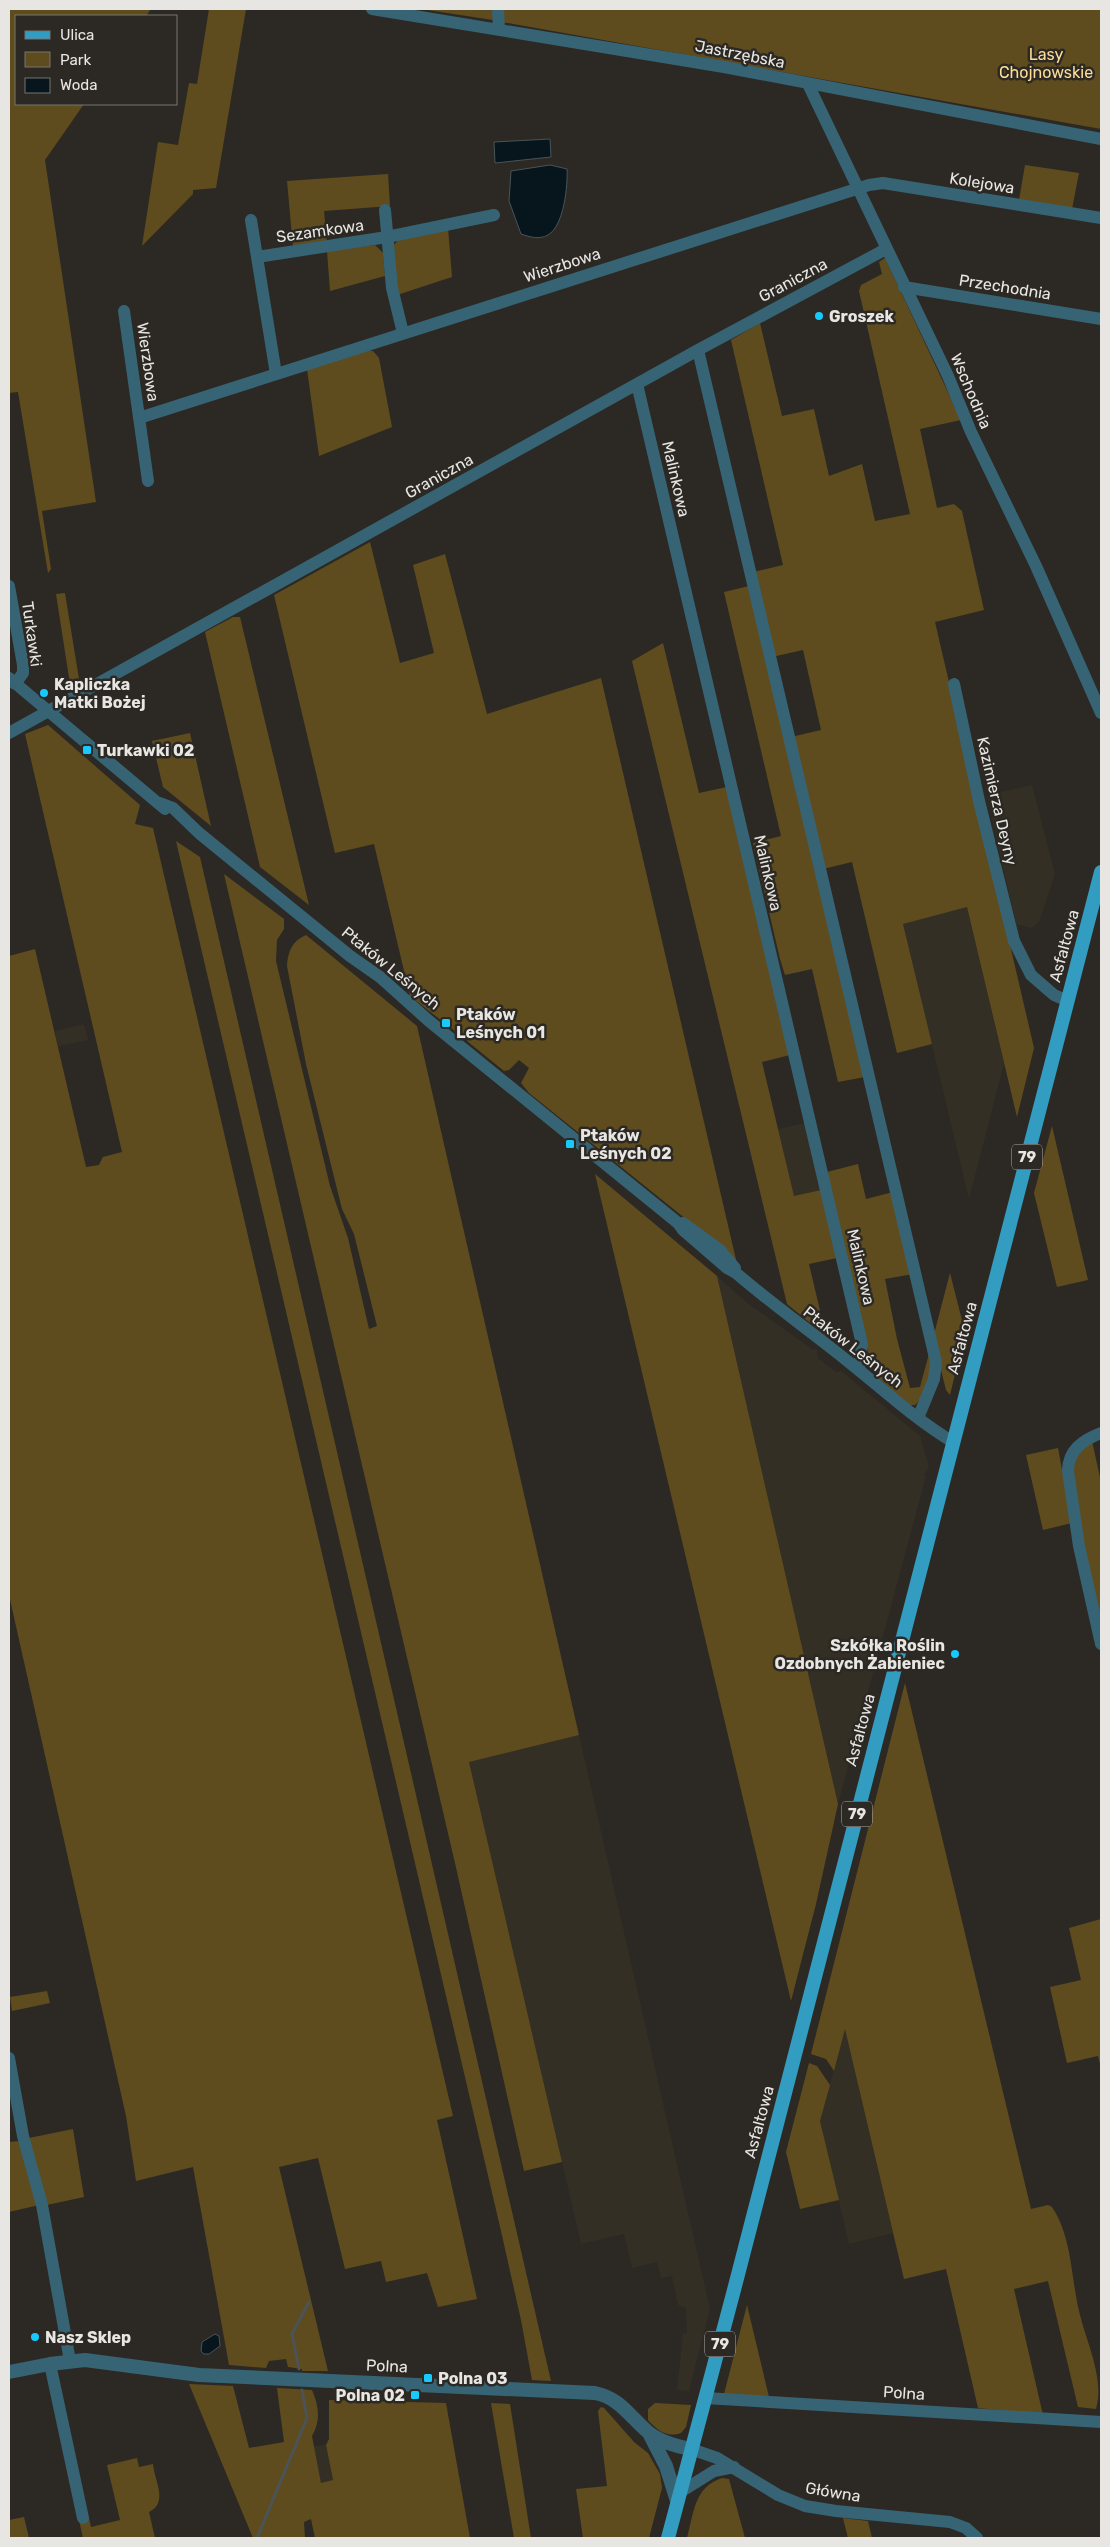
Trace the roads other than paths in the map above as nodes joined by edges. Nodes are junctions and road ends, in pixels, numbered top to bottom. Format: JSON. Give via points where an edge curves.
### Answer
{"nodes":[{"id":1,"x":372,"y":9,"type":"edge"},
{"id":2,"x":498,"y":9,"type":"edge"},
{"id":3,"x":498,"y":29,"type":"junction"},
{"id":4,"x":808,"y":84,"type":"junction"},
{"id":5,"x":1101,"y":139,"type":"edge"},
{"id":6,"x":858,"y":188,"type":"junction"},
{"id":7,"x":385,"y":210,"type":"dead end"},
{"id":8,"x":494,"y":215,"type":"dead end"},
{"id":9,"x":1101,"y":218,"type":"edge"},
{"id":10,"x":251,"y":220,"type":"dead end"},
{"id":11,"x":387,"y":238,"type":"junction"},
{"id":12,"x":886,"y":249,"type":"junction"},
{"id":13,"x":257,"y":256,"type":"junction"},
{"id":14,"x":904,"y":287,"type":"junction"},
{"id":15,"x":124,"y":310,"type":"dead end"},
{"id":16,"x":1101,"y":319,"type":"edge"},
{"id":17,"x":402,"y":333,"type":"junction"},
{"id":18,"x":698,"y":350,"type":"junction"},
{"id":19,"x":276,"y":374,"type":"junction"},
{"id":20,"x":637,"y":384,"type":"junction"},
{"id":21,"x":139,"y":418,"type":"junction"},
{"id":22,"x":148,"y":481,"type":"dead end"},
{"id":23,"x":9,"y":586,"type":"edge"},
{"id":24,"x":12,"y":681,"type":"edge"},
{"id":25,"x":954,"y":684,"type":"dead end"},
{"id":26,"x":48,"y":710,"type":"junction"},
{"id":27,"x":1101,"y":713,"type":"edge"},
{"id":28,"x":9,"y":733,"type":"edge"},
{"id":29,"x":1101,"y":872,"type":"edge"},
{"id":30,"x":1068,"y":1001,"type":"junction"},
{"id":31,"x":859,"y":1370,"type":"junction"},
{"id":32,"x":918,"y":1418,"type":"junction"},
{"id":33,"x":1101,"y":1433,"type":"edge"},
{"id":34,"x":953,"y":1442,"type":"junction"},
{"id":35,"x":1101,"y":1644,"type":"edge"},
{"id":36,"x":9,"y":2058,"type":"edge"},
{"id":37,"x":70,"y":2361,"type":"junction"},
{"id":38,"x":50,"y":2364,"type":"junction"},
{"id":39,"x":9,"y":2372,"type":"edge"},
{"id":40,"x":705,"y":2398,"type":"junction"},
{"id":41,"x":1101,"y":2422,"type":"edge"},
{"id":42,"x":648,"y":2433,"type":"junction"},
{"id":43,"x":691,"y":2449,"type":"junction"},
{"id":44,"x":734,"y":2467,"type":"junction"},
{"id":45,"x":678,"y":2497,"type":"junction"},
{"id":46,"x":82,"y":2518,"type":"dead end"},
{"id":47,"x":668,"y":2538,"type":"edge"},
{"id":48,"x":978,"y":2538,"type":"edge"}],
"edges":[{"from":1,"to":3,"type":"street","name":"Jastrzębska"},
{"from":2,"to":3,"type":"street"},
{"from":3,"to":4,"type":"street","name":"Jastrzębska"},
{"from":4,"to":5,"type":"street","name":"Jastrzębska"},
{"from":4,"to":6,"type":"street","name":"Wschodnia"},
{"from":6,"to":9,"type":"street","name":"Kolejowa","via":[[883,183]]},
{"from":6,"to":12,"type":"street","name":"Wschodnia"},
{"from":6,"to":17,"type":"street","name":"Wierzbowa"},
{"from":7,"to":11,"type":"street","name":"Sezamkowa"},
{"from":8,"to":11,"type":"street","name":"Sezamkowa"},
{"from":10,"to":13,"type":"street"},
{"from":11,"to":13,"type":"street","name":"Sezamkowa"},
{"from":11,"to":17,"type":"street","name":"Sezamkowa","via":[[392,288]]},
{"from":12,"to":14,"type":"street","name":"Wschodnia"},
{"from":12,"to":18,"type":"street","name":"Graniczna"},
{"from":13,"to":19,"type":"street"},
{"from":14,"to":16,"type":"street","name":"Przechodnia"},
{"from":14,"to":27,"type":"street","name":"Wschodnia","via":[[1036,566]]},
{"from":15,"to":21,"type":"street","name":"Wierzbowa"},
{"from":17,"to":19,"type":"street","name":"Wierzbowa"},
{"from":18,"to":20,"type":"street","name":"Graniczna"},
{"from":18,"to":32,"type":"street","via":[[936,1362],[934,1379]]},
{"from":19,"to":21,"type":"street","name":"Wierzbowa"},
{"from":20,"to":26,"type":"street","name":"Graniczna"},
{"from":20,"to":31,"type":"street","name":"Malinkowa","via":[[862,1344]]},
{"from":21,"to":22,"type":"street","name":"Wierzbowa"},
{"from":23,"to":24,"type":"street","name":"Turkawki","via":[[23,665],[23,673]]},
{"from":24,"to":26,"type":"street","name":"Ptaków Leśnych"},
{"from":25,"to":30,"type":"street","name":"Kazimierza Deyny","via":[[1014,941],[1031,975],[1054,995]]},
{"from":26,"to":28,"type":"street","name":"Graniczna"},
{"from":26,"to":31,"type":"street","name":"Ptaków Leśnych","via":[[160,803],[173,808],[199,833],[380,977],[678,1223],[685,1223],[712,1244],[734,1265],[736,1273]]},
{"from":29,"to":30,"type":"main road","name":"Asfaltowa","number":"79"},
{"from":30,"to":34,"type":"main road","name":"Asfaltowa","number":"79"},
{"from":31,"to":32,"type":"street","name":"Ptaków Leśnych"},
{"from":32,"to":34,"type":"street","name":"Ptaków Leśnych"},
{"from":33,"to":35,"type":"street","via":[[1077,1447],[1068,1462],[1068,1471],[1079,1546]]},
{"from":34,"to":40,"type":"main road","name":"Asfaltowa","number":"79"},
{"from":36,"to":37,"type":"street","via":[[23,2136],[42,2205]]},
{"from":37,"to":38,"type":"street","name":"Polna"},
{"from":37,"to":42,"type":"street","name":"Polna","via":[[118,2363],[183,2374],[595,2393],[617,2401]]},
{"from":38,"to":39,"type":"street","name":"Polna"},
{"from":38,"to":46,"type":"street"},
{"from":40,"to":41,"type":"street","name":"Polna"},
{"from":40,"to":43,"type":"main road","name":"Asfaltowa","number":"79"},
{"from":42,"to":43,"type":"street","name":"Polna","via":[[663,2442]]},
{"from":42,"to":45,"type":"street"},
{"from":43,"to":44,"type":"street","name":"Główna"},
{"from":43,"to":45,"type":"main road","name":"Asfaltowa","number":"79"},
{"from":44,"to":45,"type":"street","via":[[714,2471]]},
{"from":44,"to":48,"type":"street","name":"Główna","via":[[778,2495],[806,2506],[950,2522],[966,2528]]},
{"from":45,"to":47,"type":"main road","name":"Asfaltowa","number":"79"}]}
